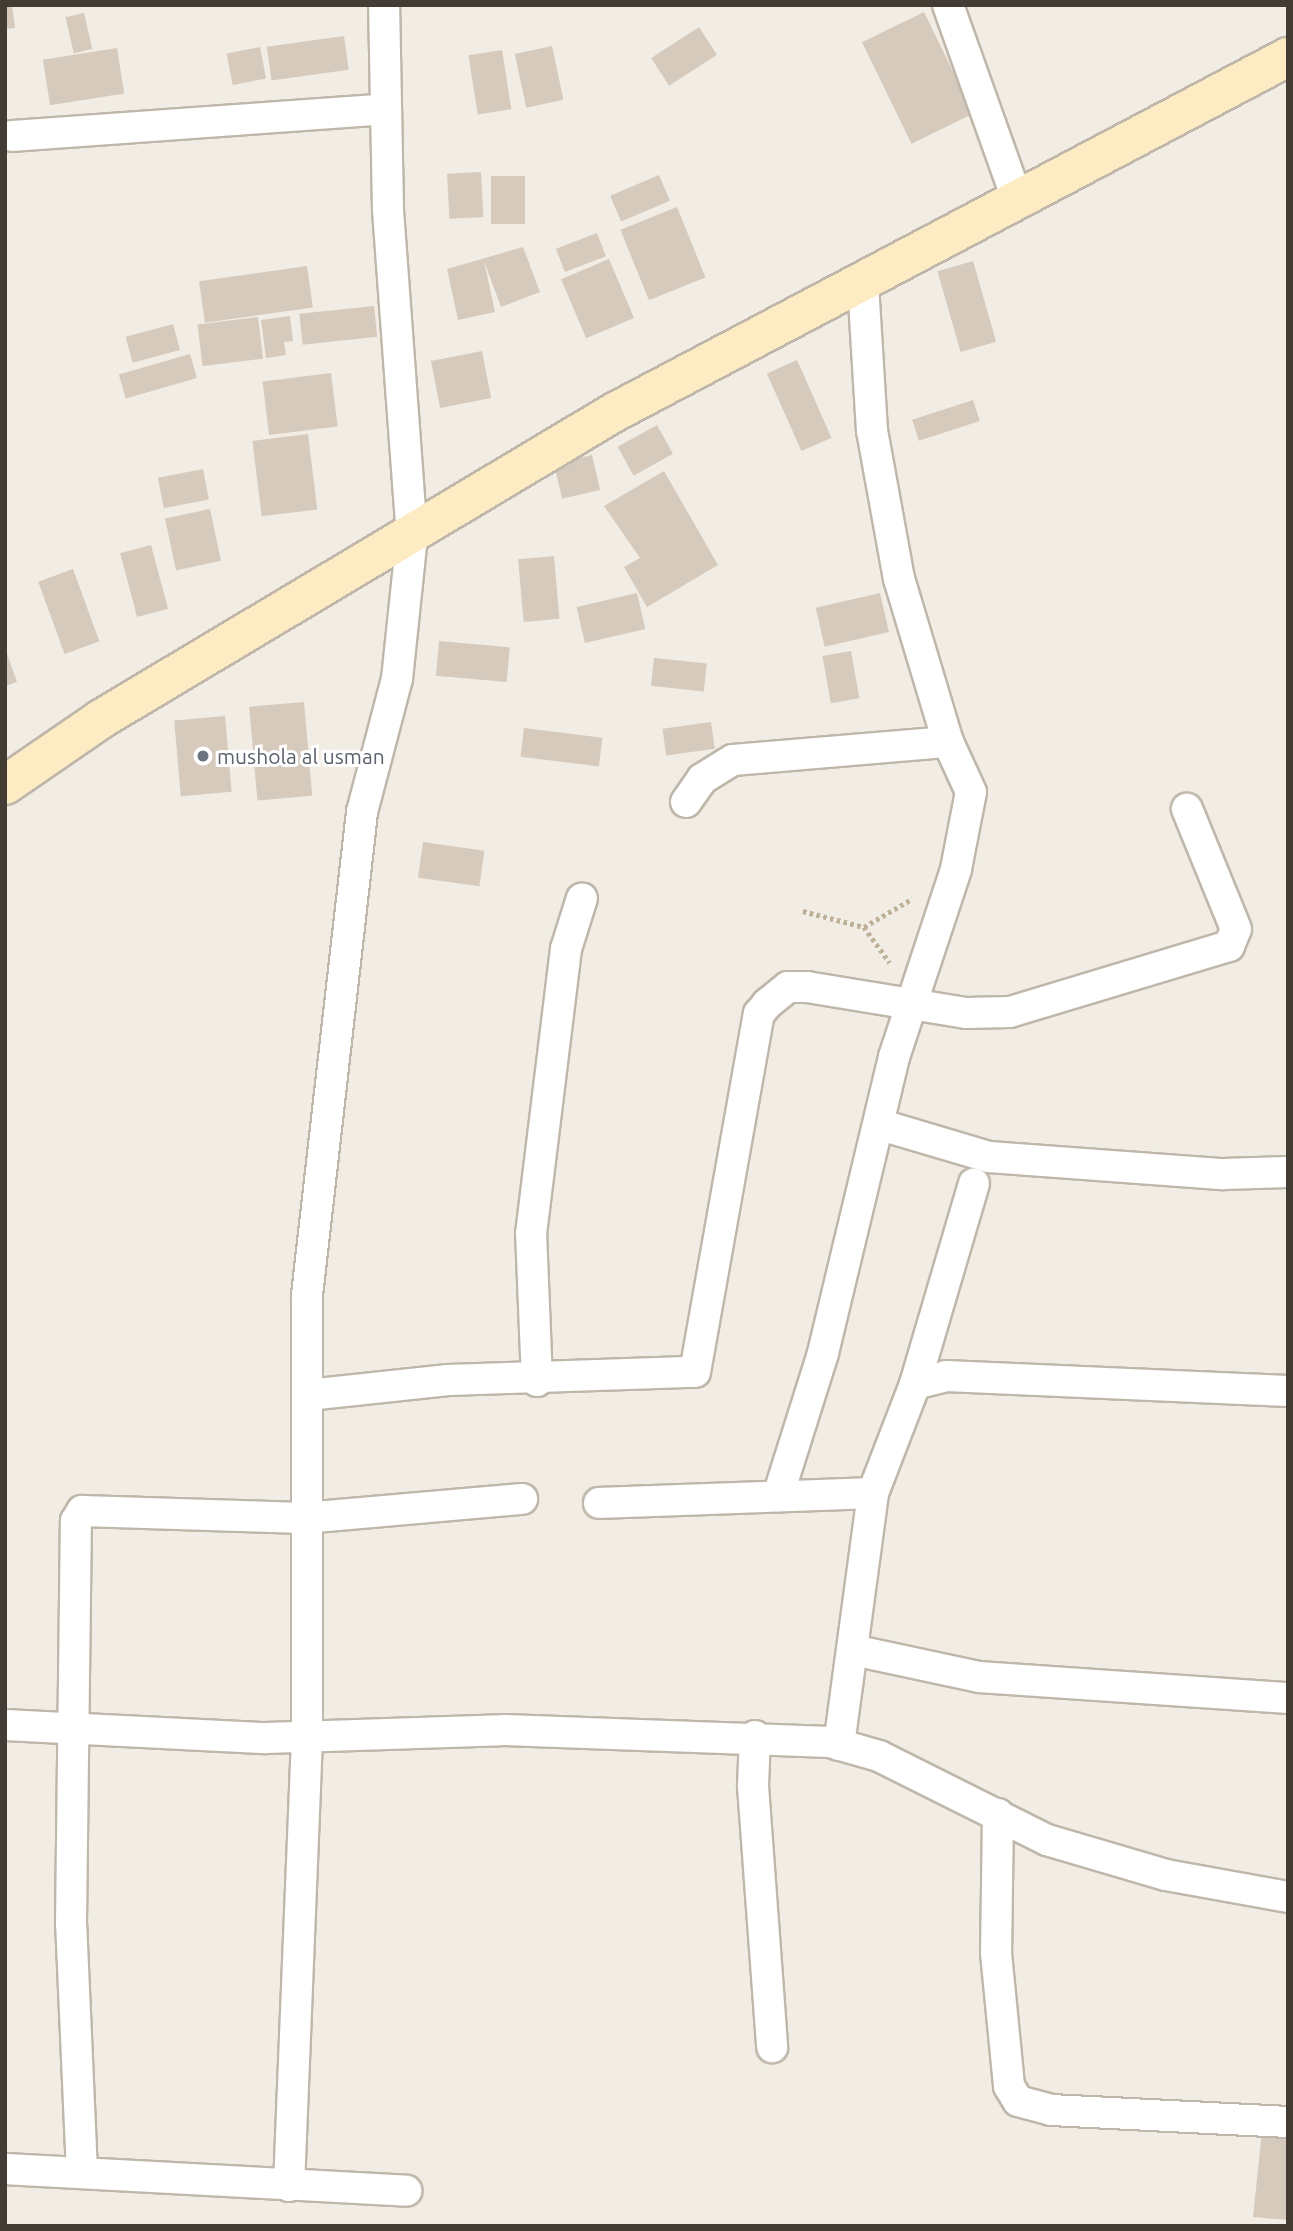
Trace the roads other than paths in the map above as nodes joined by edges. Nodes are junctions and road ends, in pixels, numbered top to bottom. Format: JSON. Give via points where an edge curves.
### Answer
{"nodes":[{"id":1,"x":384,"y":5,"type":"edge"},
{"id":2,"x":948,"y":5,"type":"edge"},
{"id":3,"x":1288,"y":57,"type":"edge"},
{"id":4,"x":386,"y":109,"type":"junction"},
{"id":5,"x":12,"y":136,"type":"dead end"},
{"id":6,"x":1016,"y":196,"type":"junction"},
{"id":7,"x":863,"y":284,"type":"junction"},
{"id":8,"x":412,"y":537,"type":"junction"},
{"id":9,"x":948,"y":742,"type":"junction"},
{"id":10,"x":5,"y":785,"type":"edge"},
{"id":11,"x":686,"y":802,"type":"dead end"},
{"id":12,"x":1187,"y":808,"type":"dead end"},
{"id":13,"x":582,"y":898,"type":"dead end"},
{"id":14,"x":915,"y":991,"type":"junction"},
{"id":15,"x":881,"y":1125,"type":"junction"},
{"id":16,"x":1288,"y":1172,"type":"edge"},
{"id":17,"x":974,"y":1184,"type":"dead end"},
{"id":18,"x":537,"y":1381,"type":"junction"},
{"id":19,"x":915,"y":1384,"type":"junction"},
{"id":20,"x":1288,"y":1391,"type":"edge"},
{"id":21,"x":308,"y":1395,"type":"junction"},
{"id":22,"x":873,"y":1493,"type":"junction"},
{"id":23,"x":778,"y":1496,"type":"junction"},
{"id":24,"x":522,"y":1499,"type":"dead end"},
{"id":25,"x":600,"y":1503,"type":"dead end"},
{"id":26,"x":304,"y":1518,"type":"junction"},
{"id":27,"x":853,"y":1650,"type":"junction"},
{"id":28,"x":1288,"y":1698,"type":"edge"},
{"id":29,"x":5,"y":1724,"type":"edge"},
{"id":30,"x":71,"y":1726,"type":"junction"},
{"id":31,"x":755,"y":1736,"type":"junction"},
{"id":32,"x":307,"y":1737,"type":"junction"},
{"id":33,"x":839,"y":1745,"type":"junction"},
{"id":34,"x":998,"y":1814,"type":"junction"},
{"id":35,"x":1288,"y":1897,"type":"edge"},
{"id":36,"x":772,"y":2047,"type":"dead end"},
{"id":37,"x":1288,"y":2122,"type":"edge"},
{"id":38,"x":5,"y":2169,"type":"edge"},
{"id":39,"x":82,"y":2173,"type":"junction"},
{"id":40,"x":289,"y":2186,"type":"junction"},
{"id":41,"x":406,"y":2191,"type":"dead end"}],
"edges":[{"from":1,"to":4,"type":"street"},
{"from":2,"to":6,"type":"street"},
{"from":3,"to":6,"type":"main road"},
{"from":4,"to":5,"type":"street"},
{"from":4,"to":8,"type":"street"},
{"from":6,"to":7,"type":"main road"},
{"from":7,"to":8,"type":"main road","via":[[614,413]]},
{"from":7,"to":9,"type":"street","via":[[874,445],[899,579]]},
{"from":8,"to":10,"type":"main road","via":[[101,719]]},
{"from":8,"to":21,"type":"street","via":[[397,679],[362,812],[337,994],[307,1294]]},
{"from":9,"to":11,"type":"street","via":[[733,760],[702,779]]},
{"from":9,"to":14,"type":"street","via":[[971,792],[956,869]]},
{"from":12,"to":14,"type":"street","via":[[1236,929],[1229,946],[1010,1012],[966,1013]]},
{"from":13,"to":18,"type":"street","via":[[564,961],[531,1234]]},
{"from":14,"to":15,"type":"street"},
{"from":14,"to":18,"type":"street","via":[[788,987],[759,1014],[695,1372]]},
{"from":15,"to":16,"type":"street","via":[[989,1157],[1223,1174]]},
{"from":15,"to":23,"type":"street","via":[[823,1353]]},
{"from":17,"to":19,"type":"street"},
{"from":18,"to":21,"type":"street","via":[[448,1380]]},
{"from":19,"to":20,"type":"street","via":[[946,1376]]},
{"from":19,"to":22,"type":"street"},
{"from":21,"to":26,"type":"street"},
{"from":22,"to":23,"type":"street"},
{"from":22,"to":27,"type":"street"},
{"from":23,"to":25,"type":"street"},
{"from":24,"to":26,"type":"street"},
{"from":26,"to":30,"type":"street","via":[[82,1511],[76,1521]]},
{"from":26,"to":32,"type":"street"},
{"from":27,"to":28,"type":"street","via":[[979,1677]]},
{"from":27,"to":33,"type":"street"},
{"from":29,"to":30,"type":"street"},
{"from":30,"to":32,"type":"street"},
{"from":30,"to":39,"type":"street","via":[[71,1923]]},
{"from":31,"to":32,"type":"street","via":[[505,1730]]},
{"from":31,"to":33,"type":"street"},
{"from":31,"to":36,"type":"street","via":[[753,1786]]},
{"from":32,"to":40,"type":"street"},
{"from":33,"to":34,"type":"street","via":[[879,1756]]},
{"from":34,"to":35,"type":"street","via":[[1046,1840],[1166,1875]]},
{"from":34,"to":37,"type":"street","via":[[996,1953],[1009,2086],[1018,2101],[1051,2110]]},
{"from":38,"to":39,"type":"street"},
{"from":39,"to":40,"type":"street"},
{"from":40,"to":41,"type":"street"}]}
